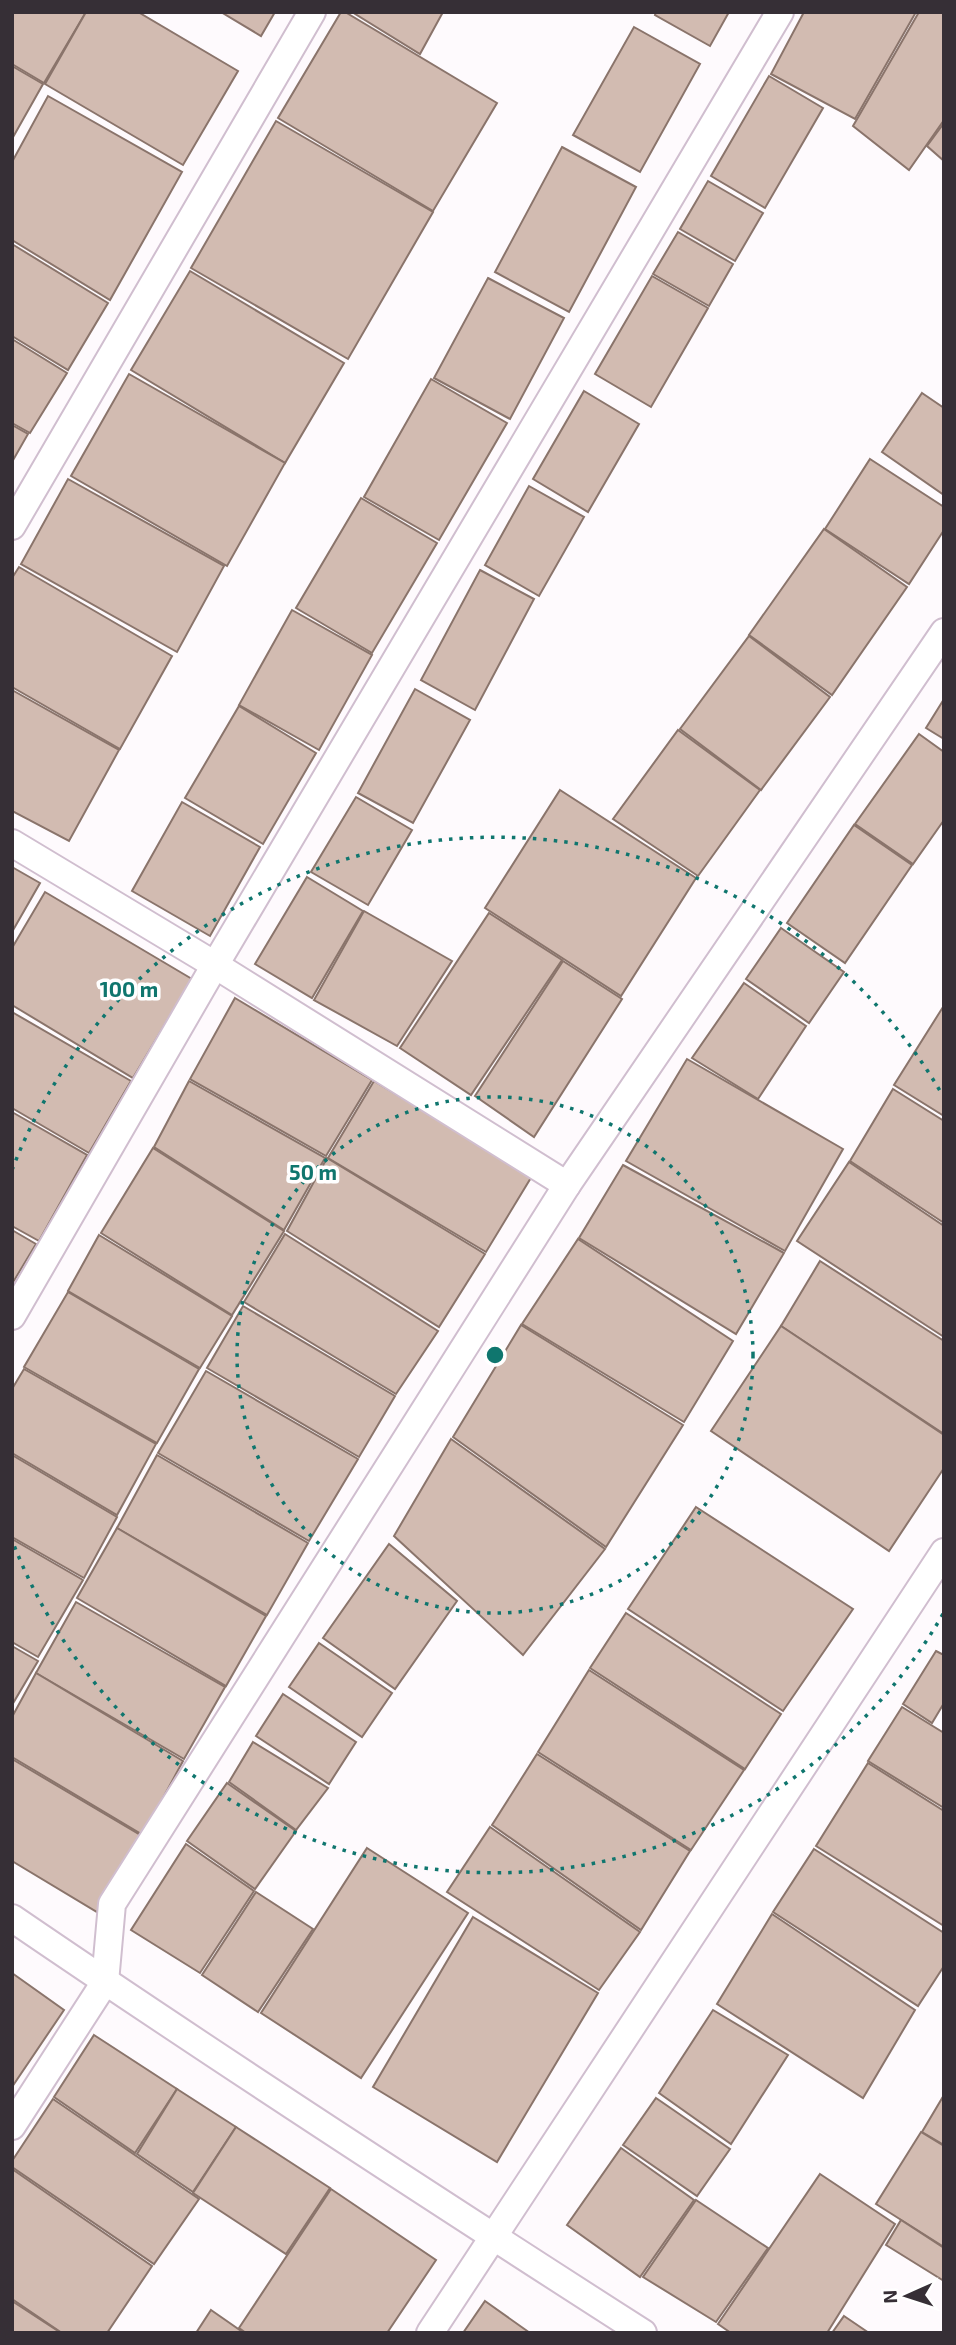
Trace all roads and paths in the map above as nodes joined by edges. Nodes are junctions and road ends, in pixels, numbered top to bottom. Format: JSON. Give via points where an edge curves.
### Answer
{"nodes":[{"id":1,"x":312,"y":12,"type":"edge"},
{"id":2,"x":780,"y":12,"type":"edge"},
{"id":3,"x":12,"y":526,"type":"edge"},
{"id":4,"x":944,"y":632,"type":"edge"},
{"id":5,"x":12,"y":843,"type":"edge"},
{"id":6,"x":215,"y":965,"type":"junction"},
{"id":7,"x":567,"y":1185,"type":"junction"},
{"id":8,"x":12,"y":1316,"type":"edge"},
{"id":9,"x":944,"y":1552,"type":"edge"},
{"id":10,"x":12,"y":1918,"type":"edge"},
{"id":11,"x":105,"y":1982,"type":"junction"},
{"id":12,"x":12,"y":2126,"type":"edge"},
{"id":13,"x":494,"y":2238,"type":"junction"},
{"id":14,"x":430,"y":2333,"type":"edge"},
{"id":15,"x":643,"y":2333,"type":"edge"}],
"edges":[{"from":1,"to":3,"type":"street"},
{"from":2,"to":6,"type":"street"},
{"from":4,"to":7,"type":"street"},
{"from":5,"to":6,"type":"street"},
{"from":6,"to":7,"type":"street"},
{"from":6,"to":8,"type":"street"},
{"from":7,"to":11,"type":"street","via":[[112,1904]]},
{"from":9,"to":13,"type":"street"},
{"from":10,"to":11,"type":"street"},
{"from":11,"to":12,"type":"street"},
{"from":11,"to":13,"type":"street"},
{"from":13,"to":14,"type":"street"},
{"from":13,"to":15,"type":"street"}]}
